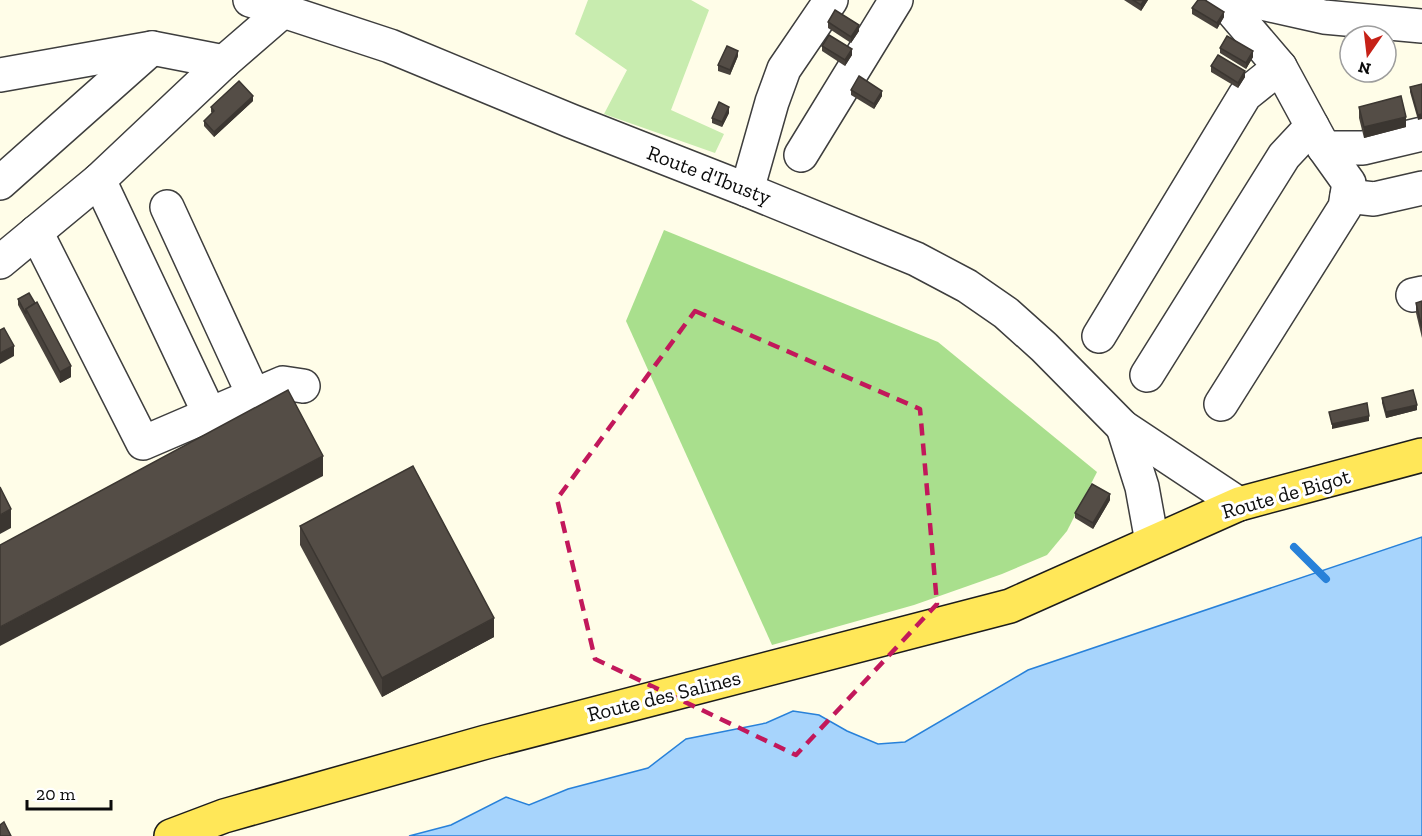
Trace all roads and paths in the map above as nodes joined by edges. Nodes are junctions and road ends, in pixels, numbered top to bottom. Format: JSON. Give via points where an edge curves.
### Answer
{"nodes":[{"id":1,"x":250,"y":0,"type":"edge"},
{"id":2,"x":831,"y":0,"type":"edge"},
{"id":3,"x":896,"y":0,"type":"edge"},
{"id":4,"x":1223,"y":0,"type":"edge"},
{"id":5,"x":1248,"y":0,"type":"edge"},
{"id":6,"x":284,"y":10,"type":"junction"},
{"id":7,"x":1422,"y":26,"type":"edge"},
{"id":8,"x":152,"y":48,"type":"junction"},
{"id":9,"x":224,"y":62,"type":"junction"},
{"id":10,"x":1280,"y":68,"type":"junction"},
{"id":11,"x":0,"y":75,"type":"edge"},
{"id":12,"x":1422,"y":134,"type":"edge"},
{"id":13,"x":1318,"y":137,"type":"junction"},
{"id":14,"x":801,"y":155,"type":"dead end"},
{"id":15,"x":99,"y":180,"type":"junction"},
{"id":16,"x":0,"y":183,"type":"edge"},
{"id":17,"x":1422,"y":188,"type":"edge"},
{"id":18,"x":747,"y":190,"type":"junction"},
{"id":19,"x":1347,"y":196,"type":"junction"},
{"id":20,"x":167,"y":207,"type":"dead end"},
{"id":21,"x":36,"y":232,"type":"junction"},
{"id":22,"x":0,"y":262,"type":"edge"},
{"id":23,"x":1099,"y":336,"type":"dead end"},
{"id":24,"x":1146,"y":375,"type":"dead end"},
{"id":25,"x":303,"y":386,"type":"dead end"},
{"id":26,"x":254,"y":396,"type":"junction"},
{"id":27,"x":1221,"y":404,"type":"dead end"},
{"id":28,"x":210,"y":415,"type":"junction"},
{"id":29,"x":1122,"y":427,"type":"junction"},
{"id":30,"x":1422,"y":455,"type":"edge"},
{"id":31,"x":1239,"y":504,"type":"junction"},
{"id":32,"x":1152,"y":542,"type":"junction"},
{"id":33,"x":171,"y":836,"type":"edge"}],
"edges":[{"from":1,"to":6,"type":"street","name":"Route d'Ibusty"},
{"from":2,"to":18,"type":"street","via":[[784,69]]},
{"from":3,"to":14,"type":"street"},
{"from":4,"to":10,"type":"street"},
{"from":5,"to":7,"type":"street","via":[[1324,17]]},
{"from":6,"to":9,"type":"street"},
{"from":6,"to":18,"type":"street","name":"Route d'Ibusty","via":[[390,46]]},
{"from":8,"to":9,"type":"street"},
{"from":8,"to":11,"type":"street"},
{"from":8,"to":16,"type":"street"},
{"from":9,"to":15,"type":"street"},
{"from":10,"to":13,"type":"street"},
{"from":10,"to":23,"type":"street","via":[[1245,95]]},
{"from":12,"to":13,"type":"street","via":[[1363,148]]},
{"from":13,"to":19,"type":"street","via":[[1349,183]]},
{"from":13,"to":24,"type":"street","via":[[1284,156]]},
{"from":15,"to":21,"type":"street"},
{"from":15,"to":28,"type":"street"},
{"from":17,"to":19,"type":"street","via":[[1374,199]]},
{"from":18,"to":29,"type":"street","name":"Route d'Ibusty","via":[[916,260],[967,286],[1006,313],[1044,347]]},
{"from":19,"to":27,"type":"street","via":[[1345,207]]},
{"from":20,"to":26,"type":"street"},
{"from":21,"to":22,"type":"street"},
{"from":21,"to":28,"type":"street","via":[[143,443]]},
{"from":25,"to":26,"type":"street","via":[[283,383]]},
{"from":26,"to":28,"type":"street"},
{"from":29,"to":31,"type":"street"},
{"from":29,"to":32,"type":"street","via":[[1142,487]]},
{"from":30,"to":31,"type":"main road","name":"Route de Bigot"},
{"from":31,"to":32,"type":"main road","name":"Route de Bigot"},
{"from":32,"to":33,"type":"main road","name":"Route des Salines","via":[[1010,606],[486,742],[224,816]]}]}
